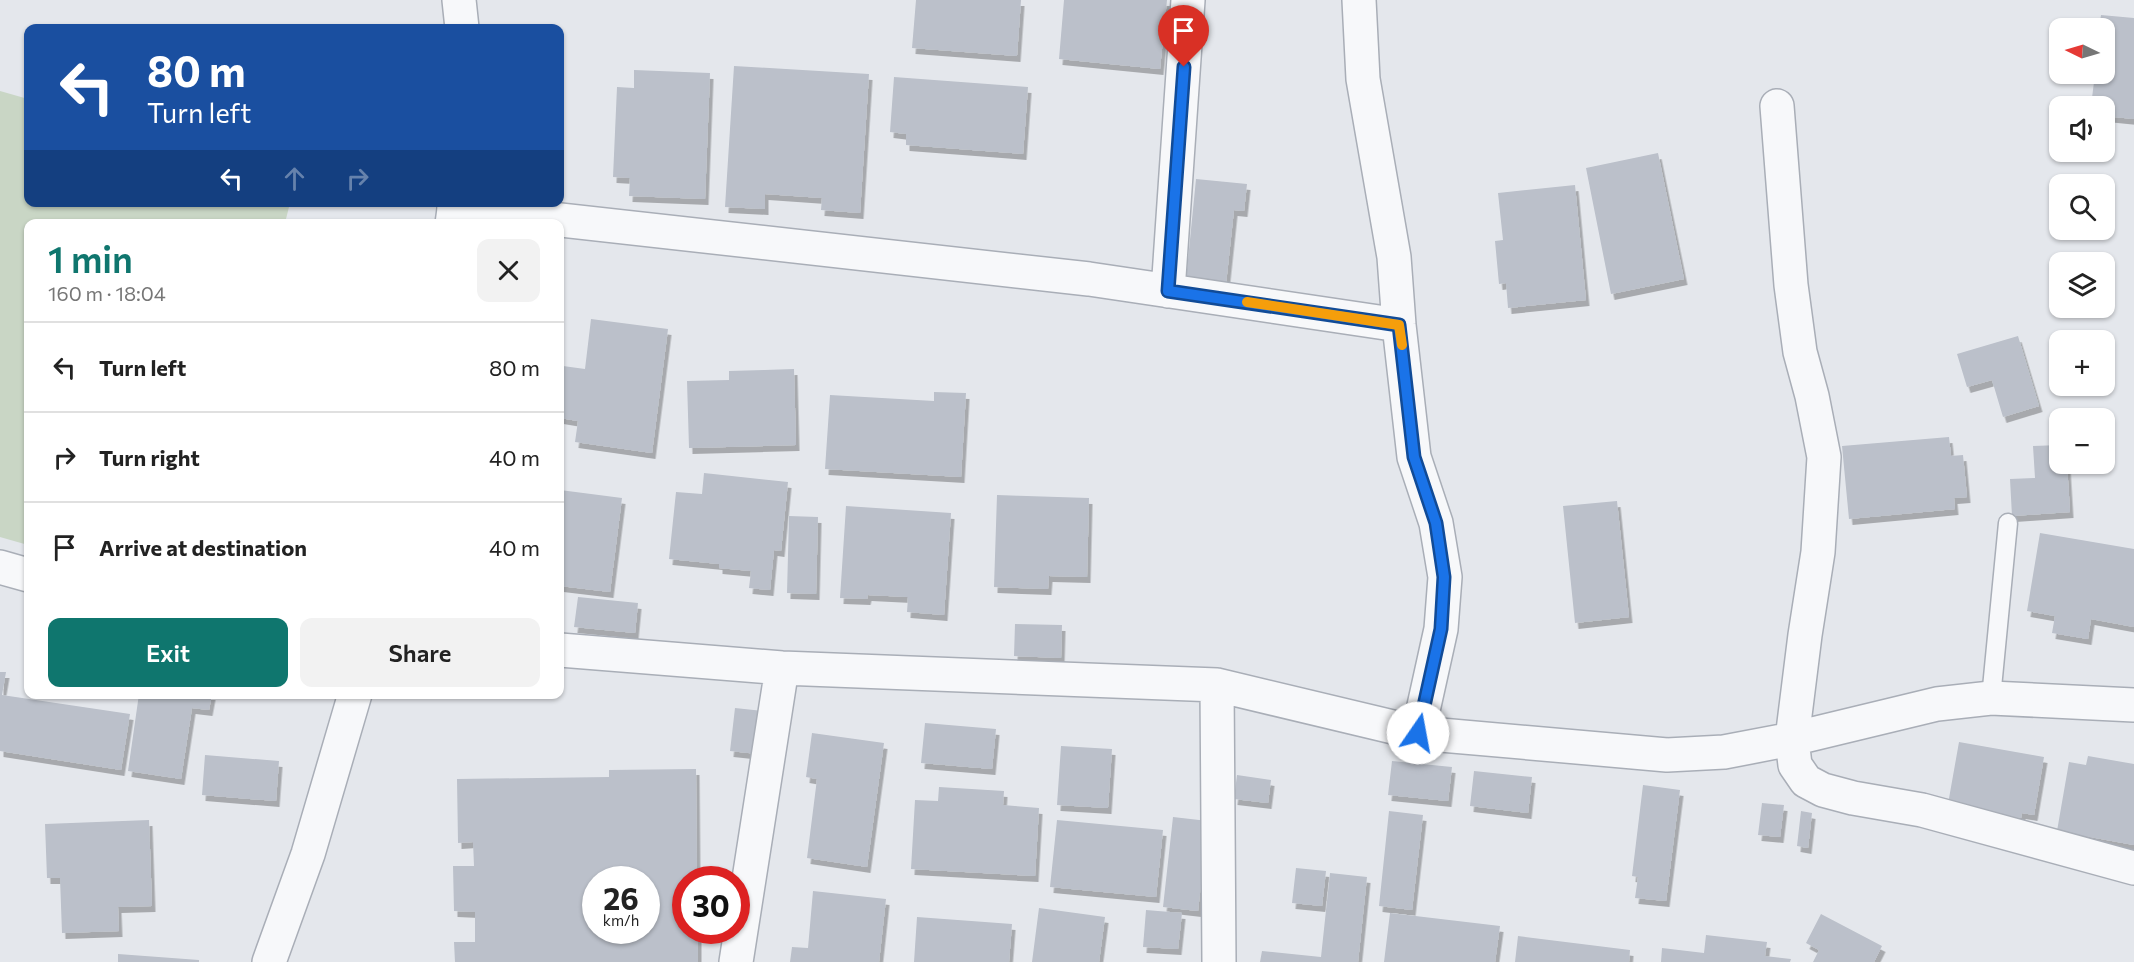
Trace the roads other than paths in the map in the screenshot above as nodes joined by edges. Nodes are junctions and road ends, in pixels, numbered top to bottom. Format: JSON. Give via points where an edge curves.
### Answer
{"nodes":[{"id":1,"x":459,"y":0,"type":"edge"},
{"id":2,"x":1188,"y":0,"type":"edge"},
{"id":3,"x":1359,"y":0,"type":"edge"},
{"id":4,"x":462,"y":24,"type":"edge"},
{"id":5,"x":1777,"y":106,"type":"dead end"},
{"id":6,"x":454,"y":211,"type":"edge"},
{"id":7,"x":529,"y":219,"type":"edge"},
{"id":8,"x":564,"y":223,"type":"edge"},
{"id":9,"x":1168,"y":291,"type":"junction"},
{"id":10,"x":1399,"y":325,"type":"junction"},
{"id":11,"x":2008,"y":524,"type":"dead end"},
{"id":12,"x":0,"y":567,"type":"edge"},
{"id":13,"x":24,"y":574,"type":"edge"},
{"id":14,"x":564,"y":650,"type":"edge"},
{"id":15,"x":783,"y":668,"type":"junction"},
{"id":16,"x":1217,"y":685,"type":"junction"},
{"id":17,"x":1990,"y":698,"type":"junction"},
{"id":18,"x":354,"y":699,"type":"edge"},
{"id":19,"x":2134,"y":705,"type":"edge"},
{"id":20,"x":1418,"y":733,"type":"junction"},
{"id":21,"x":1792,"y":739,"type":"junction"},
{"id":22,"x":2134,"y":868,"type":"edge"},
{"id":23,"x":269,"y":962,"type":"edge"},
{"id":24,"x":736,"y":962,"type":"edge"},
{"id":25,"x":1219,"y":962,"type":"edge"}],
"edges":[{"from":1,"to":4,"type":"street"},
{"from":2,"to":9,"type":"street"},
{"from":3,"to":10,"type":"street","via":[[1363,79],[1394,257]]},
{"from":5,"to":21,"type":"street","via":[[1791,285],[1824,456],[1818,552]]},
{"from":6,"to":7,"type":"street"},
{"from":8,"to":9,"type":"street","via":[[1089,279]]},
{"from":9,"to":10,"type":"street"},
{"from":10,"to":20,"type":"street","via":[[1414,457],[1436,523],[1444,577],[1441,629]]},
{"from":11,"to":17,"type":"lane"},
{"from":12,"to":13,"type":"street"},
{"from":14,"to":15,"type":"street"},
{"from":15,"to":16,"type":"street"},
{"from":15,"to":24,"type":"street"},
{"from":16,"to":20,"type":"street"},
{"from":16,"to":25,"type":"street"},
{"from":17,"to":19,"type":"street"},
{"from":17,"to":21,"type":"street","via":[[1937,704]]},
{"from":18,"to":23,"type":"street","via":[[308,854]]},
{"from":20,"to":21,"type":"street","via":[[1667,755],[1724,752]]},
{"from":21,"to":22,"type":"street","via":[[1798,771],[1806,781],[1823,790],[1922,810]]}]}
